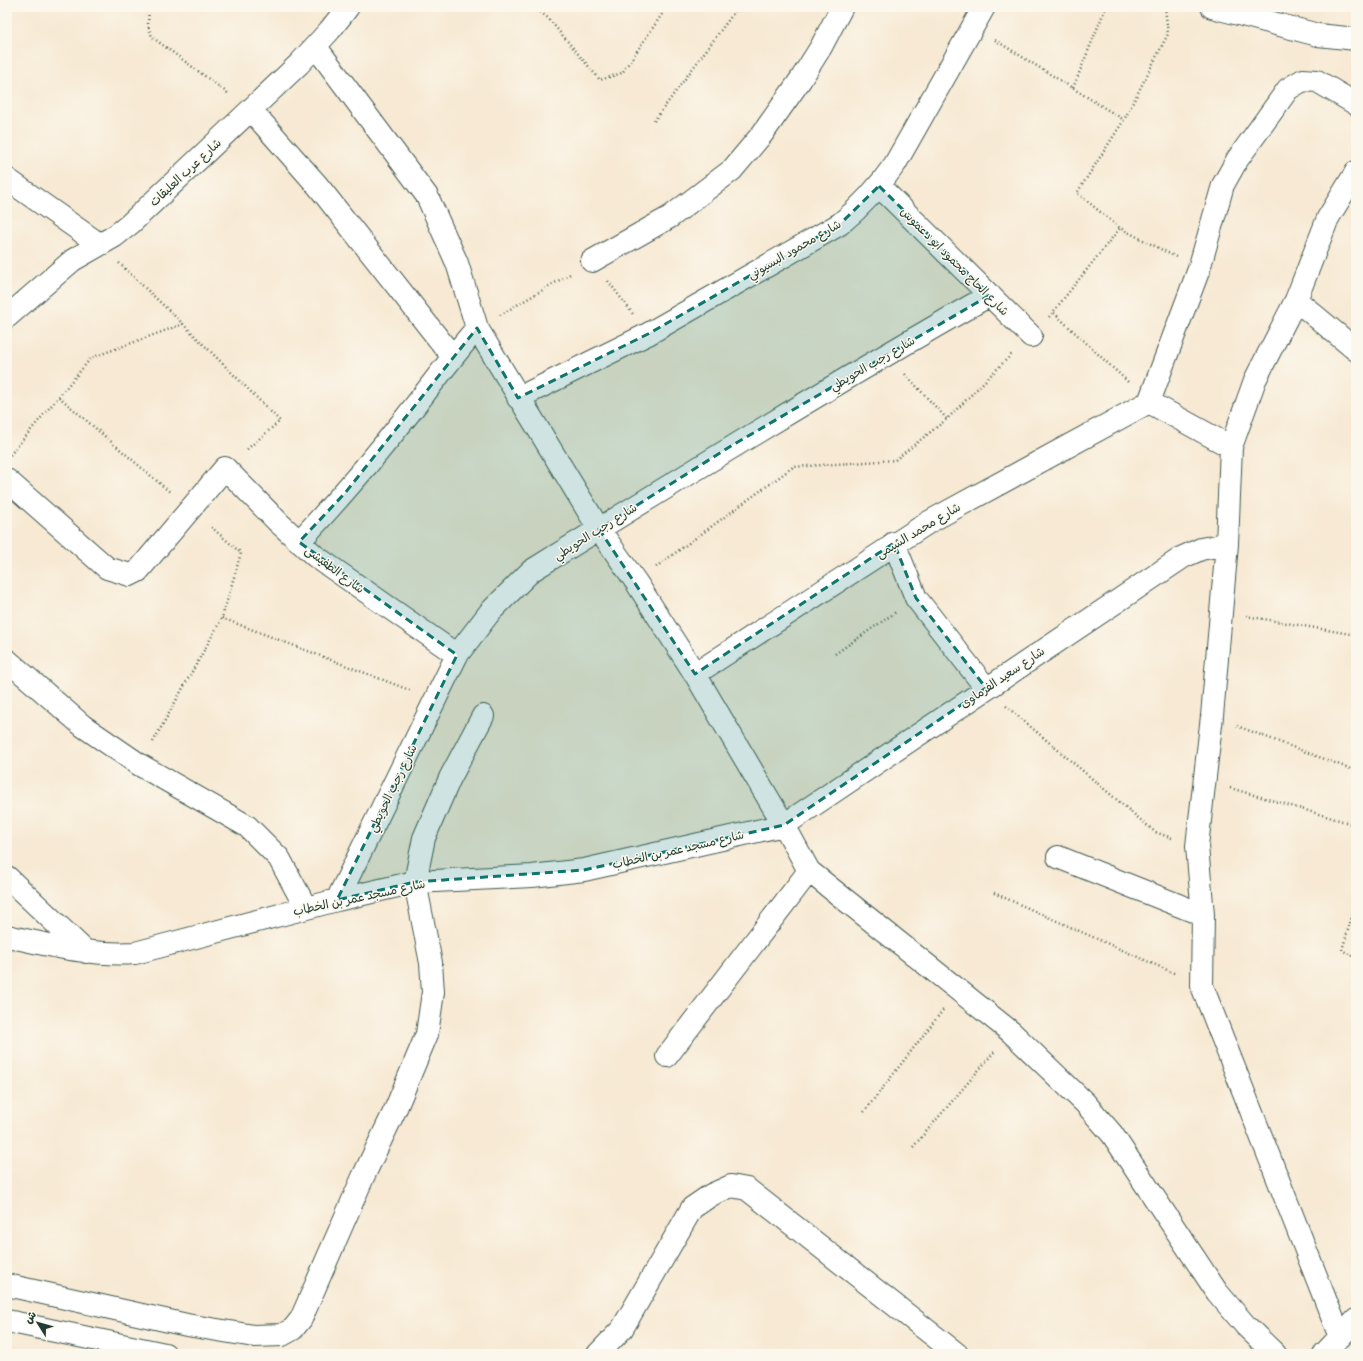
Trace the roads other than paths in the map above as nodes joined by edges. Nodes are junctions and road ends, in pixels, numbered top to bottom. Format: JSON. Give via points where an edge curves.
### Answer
{"nodes":[{"id":1,"x":348,"y":7,"type":"edge"},
{"id":2,"x":842,"y":7,"type":"edge"},
{"id":3,"x":984,"y":7,"type":"edge"},
{"id":4,"x":1212,"y":7,"type":"edge"},
{"id":5,"x":1356,"y":39,"type":"edge"},
{"id":6,"x":316,"y":47,"type":"junction"},
{"id":7,"x":1356,"y":104,"type":"edge"},
{"id":8,"x":251,"y":110,"type":"junction"},
{"id":9,"x":1356,"y":172,"type":"edge"},
{"id":10,"x":7,"y":179,"type":"edge"},
{"id":11,"x":879,"y":186,"type":"junction"},
{"id":12,"x":99,"y":244,"type":"junction"},
{"id":13,"x":592,"y":262,"type":"road end"},
{"id":14,"x":990,"y":295,"type":"junction"},
{"id":15,"x":1296,"y":300,"type":"junction"},
{"id":16,"x":7,"y":317,"type":"edge"},
{"id":17,"x":477,"y":328,"type":"junction"},
{"id":18,"x":1031,"y":336,"type":"road end"},
{"id":19,"x":1356,"y":350,"type":"edge"},
{"id":20,"x":452,"y":356,"type":"junction"},
{"id":21,"x":518,"y":398,"type":"junction"},
{"id":22,"x":1149,"y":402,"type":"junction"},
{"id":23,"x":1231,"y":447,"type":"junction"},
{"id":24,"x":7,"y":480,"type":"edge"},
{"id":25,"x":599,"y":529,"type":"junction"},
{"id":26,"x":299,"y":542,"type":"junction"},
{"id":27,"x":894,"y":543,"type":"junction"},
{"id":28,"x":1228,"y":544,"type":"junction"},
{"id":29,"x":457,"y":655,"type":"junction"},
{"id":30,"x":7,"y":660,"type":"edge"},
{"id":31,"x":695,"y":674,"type":"junction"},
{"id":32,"x":986,"y":688,"type":"junction"},
{"id":33,"x":482,"y":716,"type":"dead end"},
{"id":34,"x":784,"y":825,"type":"junction"},
{"id":35,"x":1058,"y":857,"type":"dead end"},
{"id":36,"x":809,"y":871,"type":"junction"},
{"id":37,"x":7,"y":877,"type":"edge"},
{"id":38,"x":415,"y":882,"type":"junction"},
{"id":39,"x":337,"y":900,"type":"junction"},
{"id":40,"x":306,"y":908,"type":"junction"},
{"id":41,"x":1203,"y":915,"type":"junction"},
{"id":42,"x":7,"y":936,"type":"edge"},
{"id":43,"x":86,"y":952,"type":"junction"},
{"id":44,"x":667,"y":1056,"type":"dead end"},
{"id":45,"x":7,"y":1286,"type":"edge"},
{"id":46,"x":1356,"y":1320,"type":"edge"},
{"id":47,"x":7,"y":1321,"type":"edge"},
{"id":48,"x":1340,"y":1337,"type":"junction"},
{"id":49,"x":165,"y":1354,"type":"edge"},
{"id":50,"x":598,"y":1354,"type":"edge"},
{"id":51,"x":957,"y":1354,"type":"edge"},
{"id":52,"x":1275,"y":1354,"type":"edge"},
{"id":53,"x":1324,"y":1354,"type":"edge"}],
"edges":[{"from":1,"to":6,"type":"street","name":"شارع عرب العليقات"},
{"from":2,"to":13,"type":"street","via":[[801,79],[763,133],[732,170],[670,217]]},
{"from":3,"to":11,"type":"street","name":"شارع محمود البسيوني","via":[[895,164]]},
{"from":4,"to":5,"type":"street","via":[[1318,35]]},
{"from":6,"to":8,"type":"street","name":"شارع عرب العليقات"},
{"from":6,"to":17,"type":"street","via":[[427,196],[457,263]]},
{"from":7,"to":22,"type":"street","via":[[1317,81],[1303,80],[1288,88],[1236,160],[1223,185],[1199,269]]},
{"from":8,"to":12,"type":"street","name":"شارع عرب العليقات","via":[[130,224]]},
{"from":8,"to":20,"type":"street","via":[[318,186]]},
{"from":9,"to":15,"type":"street","via":[[1328,218]]},
{"from":10,"to":12,"type":"street"},
{"from":11,"to":14,"type":"street","name":"شارع الحاج محمود ابو دعموس"},
{"from":11,"to":21,"type":"street","name":"شارع محمود البسيوني","via":[[861,207],[840,224],[648,334]]},
{"from":12,"to":16,"type":"street","name":"شارع عرب العليقات","via":[[73,260]]},
{"from":14,"to":18,"type":"street","name":"شارع الحاج محمود ابو دعموس"},
{"from":14,"to":25,"type":"street","name":"شارع رجب الحويطي","via":[[732,446]]},
{"from":15,"to":19,"type":"street"},
{"from":15,"to":23,"type":"street","via":[[1255,380]]},
{"from":17,"to":20,"type":"street"},
{"from":17,"to":21,"type":"street"},
{"from":20,"to":26,"type":"street","via":[[354,482]]},
{"from":21,"to":25,"type":"street"},
{"from":22,"to":23,"type":"street"},
{"from":22,"to":27,"type":"street","name":"شارع محمد الشيمى","via":[[965,501]]},
{"from":23,"to":28,"type":"street"},
{"from":24,"to":26,"type":"street","name":"شارع الطفيشى","via":[[107,568],[130,575],[138,571],[225,468]]},
{"from":25,"to":29,"type":"street","name":"شارع رجب الحويطي","via":[[531,571],[490,612]]},
{"from":25,"to":31,"type":"street"},
{"from":26,"to":29,"type":"street","name":"شارع الطفيشى","via":[[332,569]]},
{"from":27,"to":31,"type":"street","name":"شارع محمد الشيمى"},
{"from":27,"to":32,"type":"street","via":[[916,598]]},
{"from":28,"to":32,"type":"street","name":"شارع سعيد الفرماوى","via":[[1183,557]]},
{"from":28,"to":41,"type":"street","via":[[1197,846]]},
{"from":29,"to":39,"type":"street","name":"شارع رجب الحويطي"},
{"from":30,"to":40,"type":"street","via":[[83,726],[140,765],[247,826],[279,858]]},
{"from":31,"to":34,"type":"street"},
{"from":32,"to":34,"type":"street","name":"شارع سعيد الفرماوى"},
{"from":33,"to":38,"type":"street","via":[[450,778],[424,838]]},
{"from":34,"to":36,"type":"street"},
{"from":34,"to":38,"type":"street","name":"شارع مسجد عمر بن الخطاب","via":[[584,870],[532,876]]},
{"from":35,"to":41,"type":"street"},
{"from":36,"to":44,"type":"street"},
{"from":36,"to":52,"type":"street","via":[[1011,1032],[1085,1102],[1112,1134],[1217,1292],[1246,1326]]},
{"from":37,"to":43,"type":"street"},
{"from":38,"to":39,"type":"street","name":"شارع مسجد عمر بن الخطاب"},
{"from":38,"to":45,"type":"street","via":[[431,963],[433,992],[427,1034],[305,1312],[293,1329],[282,1334],[254,1336],[187,1326]]},
{"from":39,"to":40,"type":"street","name":"شارع مسجد عمر بن الخطاب"},
{"from":40,"to":43,"type":"street","name":"شارع مسجد عمر بن الخطاب","via":[[141,951],[111,954]]},
{"from":41,"to":48,"type":"street","via":[[1202,986]]},
{"from":42,"to":43,"type":"street","name":"شارع مسجد عمر بن الخطاب"},
{"from":46,"to":48,"type":"street"},
{"from":47,"to":49,"type":"street"},
{"from":48,"to":53,"type":"street"},
{"from":50,"to":51,"type":"street","via":[[622,1329],[692,1208],[710,1195],[732,1186],[748,1189]]}]}
